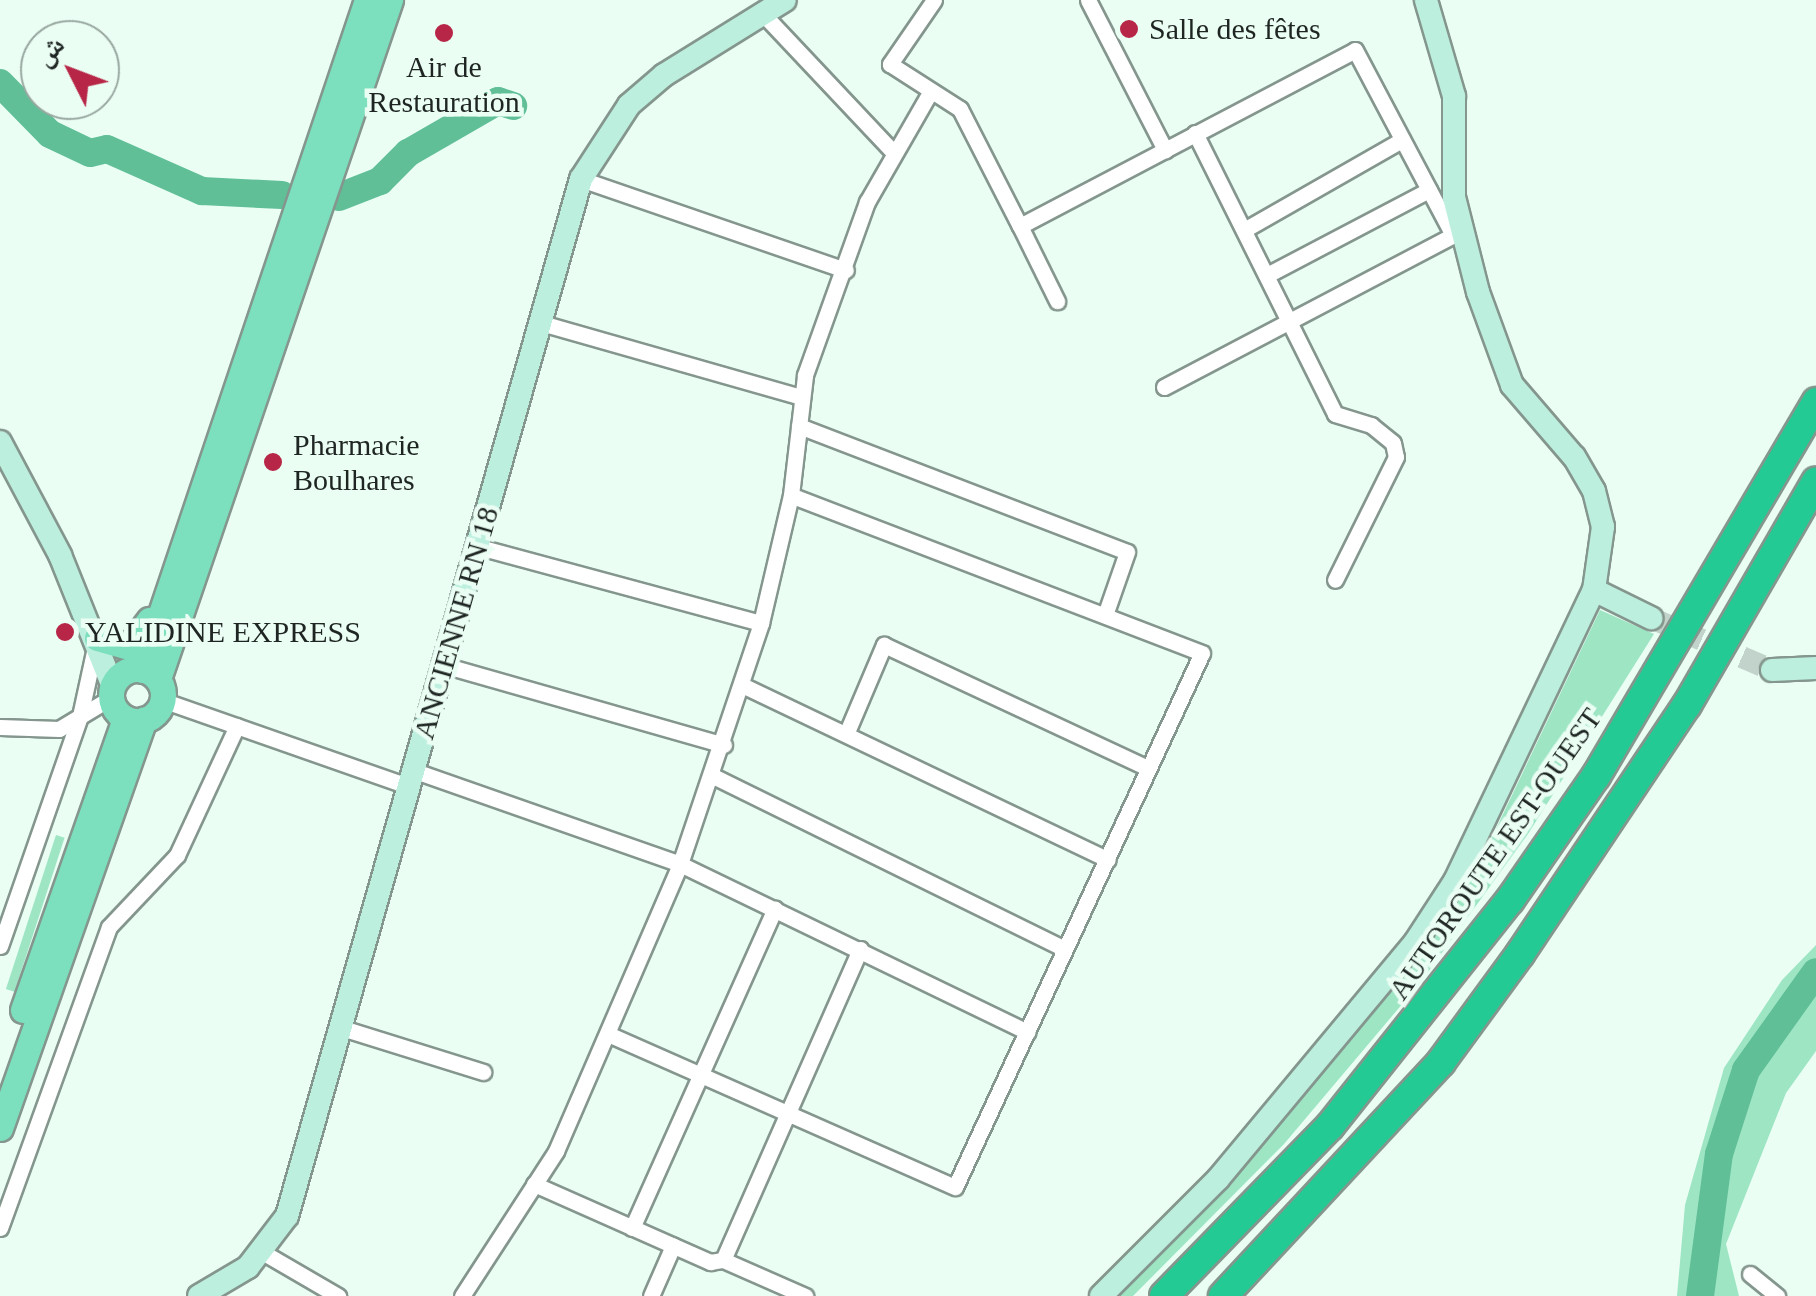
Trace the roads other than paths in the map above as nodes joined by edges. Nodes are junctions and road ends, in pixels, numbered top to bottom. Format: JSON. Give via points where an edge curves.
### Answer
{"nodes":[{"id":1,"x":367,"y":0,"type":"edge"},
{"id":2,"x":390,"y":0,"type":"edge"},
{"id":3,"x":785,"y":0,"type":"edge"},
{"id":4,"x":934,"y":0,"type":"edge"},
{"id":5,"x":1088,"y":0,"type":"edge"},
{"id":6,"x":1426,"y":0,"type":"edge"},
{"id":7,"x":764,"y":15,"type":"junction"},
{"id":8,"x":929,"y":94,"type":"junction"},
{"id":9,"x":1195,"y":133,"type":"junction"},
{"id":10,"x":1402,"y":140,"type":"junction"},
{"id":11,"x":891,"y":150,"type":"junction"},
{"id":12,"x":1165,"y":150,"type":"junction"},
{"id":13,"x":581,"y":179,"type":"junction"},
{"id":14,"x":1429,"y":190,"type":"junction"},
{"id":15,"x":1020,"y":226,"type":"junction"},
{"id":16,"x":1244,"y":230,"type":"junction"},
{"id":17,"x":1458,"y":233,"type":"junction"},
{"id":18,"x":846,"y":270,"type":"junction"},
{"id":19,"x":1267,"y":275,"type":"junction"},
{"id":20,"x":1057,"y":301,"type":"dead end"},
{"id":21,"x":1291,"y":320,"type":"junction"},
{"id":22,"x":538,"y":322,"type":"junction"},
{"id":23,"x":1164,"y":387,"type":"dead end"},
{"id":24,"x":801,"y":397,"type":"junction"},
{"id":25,"x":1816,"y":402,"type":"edge"},
{"id":26,"x":799,"y":426,"type":"junction"},
{"id":27,"x":0,"y":442,"type":"edge"},
{"id":28,"x":1813,"y":490,"type":"edge"},
{"id":29,"x":790,"y":495,"type":"junction"},
{"id":30,"x":479,"y":547,"type":"junction"},
{"id":31,"x":180,"y":557,"type":"junction"},
{"id":32,"x":1335,"y":580,"type":"dead end"},
{"id":33,"x":1594,"y":590,"type":"junction"},
{"id":34,"x":1105,"y":615,"type":"junction"},
{"id":35,"x":1651,"y":618,"type":"tunnel mouth"},
{"id":36,"x":761,"y":623,"type":"junction"},
{"id":37,"x":99,"y":642,"type":"junction"},
{"id":38,"x":446,"y":666,"type":"junction"},
{"id":39,"x":1816,"y":668,"type":"edge"},
{"id":40,"x":1772,"y":670,"type":"tunnel mouth"},
{"id":41,"x":744,"y":686,"type":"junction"},
{"id":42,"x":136,"y":692,"type":"junction"},
{"id":43,"x":80,"y":716,"type":"junction"},
{"id":44,"x":238,"y":726,"type":"junction"},
{"id":45,"x":0,"y":727,"type":"edge"},
{"id":46,"x":847,"y":732,"type":"junction"},
{"id":47,"x":724,"y":745,"type":"junction"},
{"id":48,"x":1148,"y":768,"type":"junction"},
{"id":49,"x":713,"y":776,"type":"junction"},
{"id":50,"x":412,"y":779,"type":"junction"},
{"id":51,"x":1108,"y":860,"type":"junction"},
{"id":52,"x":680,"y":864,"type":"junction"},
{"id":53,"x":775,"y":909,"type":"junction"},
{"id":54,"x":0,"y":946,"type":"edge"},
{"id":55,"x":860,"y":949,"type":"junction"},
{"id":56,"x":1066,"y":949,"type":"junction"},
{"id":57,"x":342,"y":1028,"type":"junction"},
{"id":58,"x":1027,"y":1032,"type":"junction"},
{"id":59,"x":610,"y":1035,"type":"junction"},
{"id":60,"x":483,"y":1072,"type":"dead end"},
{"id":61,"x":698,"y":1074,"type":"junction"},
{"id":62,"x":0,"y":1075,"type":"edge"},
{"id":63,"x":789,"y":1112,"type":"junction"},
{"id":64,"x":0,"y":1128,"type":"edge"},
{"id":65,"x":534,"y":1184,"type":"junction"},
{"id":66,"x":0,"y":1228,"type":"edge"},
{"id":67,"x":632,"y":1228,"type":"junction"},
{"id":68,"x":673,"y":1246,"type":"junction"},
{"id":69,"x":264,"y":1253,"type":"junction"},
{"id":70,"x":723,"y":1260,"type":"junction"},
{"id":71,"x":1750,"y":1274,"type":"dead end"},
{"id":72,"x":199,"y":1296,"type":"edge"},
{"id":73,"x":338,"y":1296,"type":"edge"},
{"id":74,"x":462,"y":1296,"type":"edge"},
{"id":75,"x":652,"y":1296,"type":"edge"},
{"id":76,"x":805,"y":1296,"type":"edge"},
{"id":77,"x":1101,"y":1296,"type":"edge"},
{"id":78,"x":1164,"y":1296,"type":"edge"},
{"id":79,"x":1223,"y":1296,"type":"edge"},
{"id":80,"x":1777,"y":1296,"type":"edge"}],
"edges":[{"from":1,"to":31,"type":"main road"},
{"from":2,"to":42,"type":"main road"},
{"from":3,"to":7,"type":"main road","name":"ANCIENNE RN 18"},
{"from":4,"to":8,"type":"street","via":[[890,64]]},
{"from":5,"to":12,"type":"street"},
{"from":6,"to":17,"type":"main road","via":[[1454,96]]},
{"from":7,"to":11,"type":"street"},
{"from":7,"to":13,"type":"main road","name":"ANCIENNE RN 18","via":[[664,75],[629,105]]},
{"from":8,"to":11,"type":"street"},
{"from":8,"to":15,"type":"street","via":[[970,123]]},
{"from":9,"to":10,"type":"street","via":[[1355,50]]},
{"from":9,"to":12,"type":"street"},
{"from":9,"to":16,"type":"street"},
{"from":10,"to":14,"type":"street"},
{"from":10,"to":16,"type":"street"},
{"from":11,"to":18,"type":"street"},
{"from":12,"to":15,"type":"street"},
{"from":13,"to":18,"type":"street"},
{"from":13,"to":22,"type":"main road","name":"ANCIENNE RN 18"},
{"from":14,"to":17,"type":"street"},
{"from":14,"to":19,"type":"street"},
{"from":15,"to":20,"type":"street"},
{"from":16,"to":19,"type":"street"},
{"from":17,"to":21,"type":"street"},
{"from":17,"to":33,"type":"main road","via":[[1512,385],[1574,456],[1594,491],[1604,527]]},
{"from":18,"to":24,"type":"street"},
{"from":19,"to":21,"type":"street"},
{"from":21,"to":23,"type":"street"},
{"from":21,"to":32,"type":"street","via":[[1336,414],[1384,432],[1396,456]]},
{"from":22,"to":24,"type":"street"},
{"from":22,"to":30,"type":"main road","name":"ANCIENNE RN 18"},
{"from":24,"to":26,"type":"street"},
{"from":25,"to":78,"type":"highway","name":"AUTOROUTE EST-OUEST","via":[[1596,776],[1510,900],[1330,1126]]},
{"from":26,"to":29,"type":"street"},
{"from":26,"to":34,"type":"street","via":[[1127,552]]},
{"from":27,"to":37,"type":"main road","via":[[40,511]]},
{"from":28,"to":79,"type":"highway","via":[[1687,705],[1441,1062]]},
{"from":29,"to":34,"type":"street"},
{"from":29,"to":36,"type":"street"},
{"from":30,"to":36,"type":"street"},
{"from":30,"to":38,"type":"main road","name":"ANCIENNE RN 18"},
{"from":31,"to":37,"type":"main road","via":[[140,640],[123,648]]},
{"from":31,"to":42,"type":"main road"},
{"from":33,"to":35,"type":"main road"},
{"from":33,"to":77,"type":"main road","via":[[1455,881],[1416,941],[1218,1179]]},
{"from":34,"to":48,"type":"street","via":[[1202,654]]},
{"from":36,"to":41,"type":"street"},
{"from":37,"to":42,"type":"main road"},
{"from":37,"to":43,"type":"street"},
{"from":38,"to":47,"type":"street"},
{"from":38,"to":50,"type":"main road","name":"ANCIENNE RN 18"},
{"from":39,"to":40,"type":"main road"},
{"from":41,"to":46,"type":"street"},
{"from":41,"to":47,"type":"street"},
{"from":42,"to":43,"type":"street"},
{"from":42,"to":44,"type":"street"},
{"from":42,"to":62,"type":"main road"},
{"from":42,"to":64,"type":"main road"},
{"from":43,"to":45,"type":"street","via":[[59,729]]},
{"from":43,"to":54,"type":"street"},
{"from":44,"to":50,"type":"street"},
{"from":44,"to":66,"type":"street","via":[[177,855],[109,927]]},
{"from":46,"to":48,"type":"street","via":[[884,645]]},
{"from":46,"to":51,"type":"street"},
{"from":47,"to":49,"type":"street"},
{"from":48,"to":51,"type":"street"},
{"from":49,"to":52,"type":"street"},
{"from":49,"to":56,"type":"street"},
{"from":50,"to":52,"type":"street"},
{"from":50,"to":57,"type":"main road","name":"ANCIENNE RN 18"},
{"from":51,"to":56,"type":"street"},
{"from":52,"to":53,"type":"street"},
{"from":52,"to":59,"type":"street"},
{"from":53,"to":55,"type":"street"},
{"from":53,"to":61,"type":"street"},
{"from":55,"to":58,"type":"street"},
{"from":55,"to":63,"type":"street"},
{"from":56,"to":58,"type":"street"},
{"from":57,"to":60,"type":"street"},
{"from":57,"to":69,"type":"main road","name":"ANCIENNE RN 18","via":[[291,1205]]},
{"from":58,"to":63,"type":"street","via":[[955,1187]]},
{"from":59,"to":61,"type":"street"},
{"from":59,"to":65,"type":"street"},
{"from":61,"to":63,"type":"street"},
{"from":61,"to":67,"type":"street"},
{"from":63,"to":70,"type":"street"},
{"from":65,"to":67,"type":"street"},
{"from":65,"to":74,"type":"street"},
{"from":67,"to":68,"type":"street"},
{"from":68,"to":70,"type":"street","via":[[710,1262]]},
{"from":68,"to":75,"type":"street"},
{"from":69,"to":72,"type":"main road","name":"ANCIENNE RN 18"},
{"from":69,"to":73,"type":"street"},
{"from":70,"to":76,"type":"street"},
{"from":71,"to":80,"type":"street"}]}
